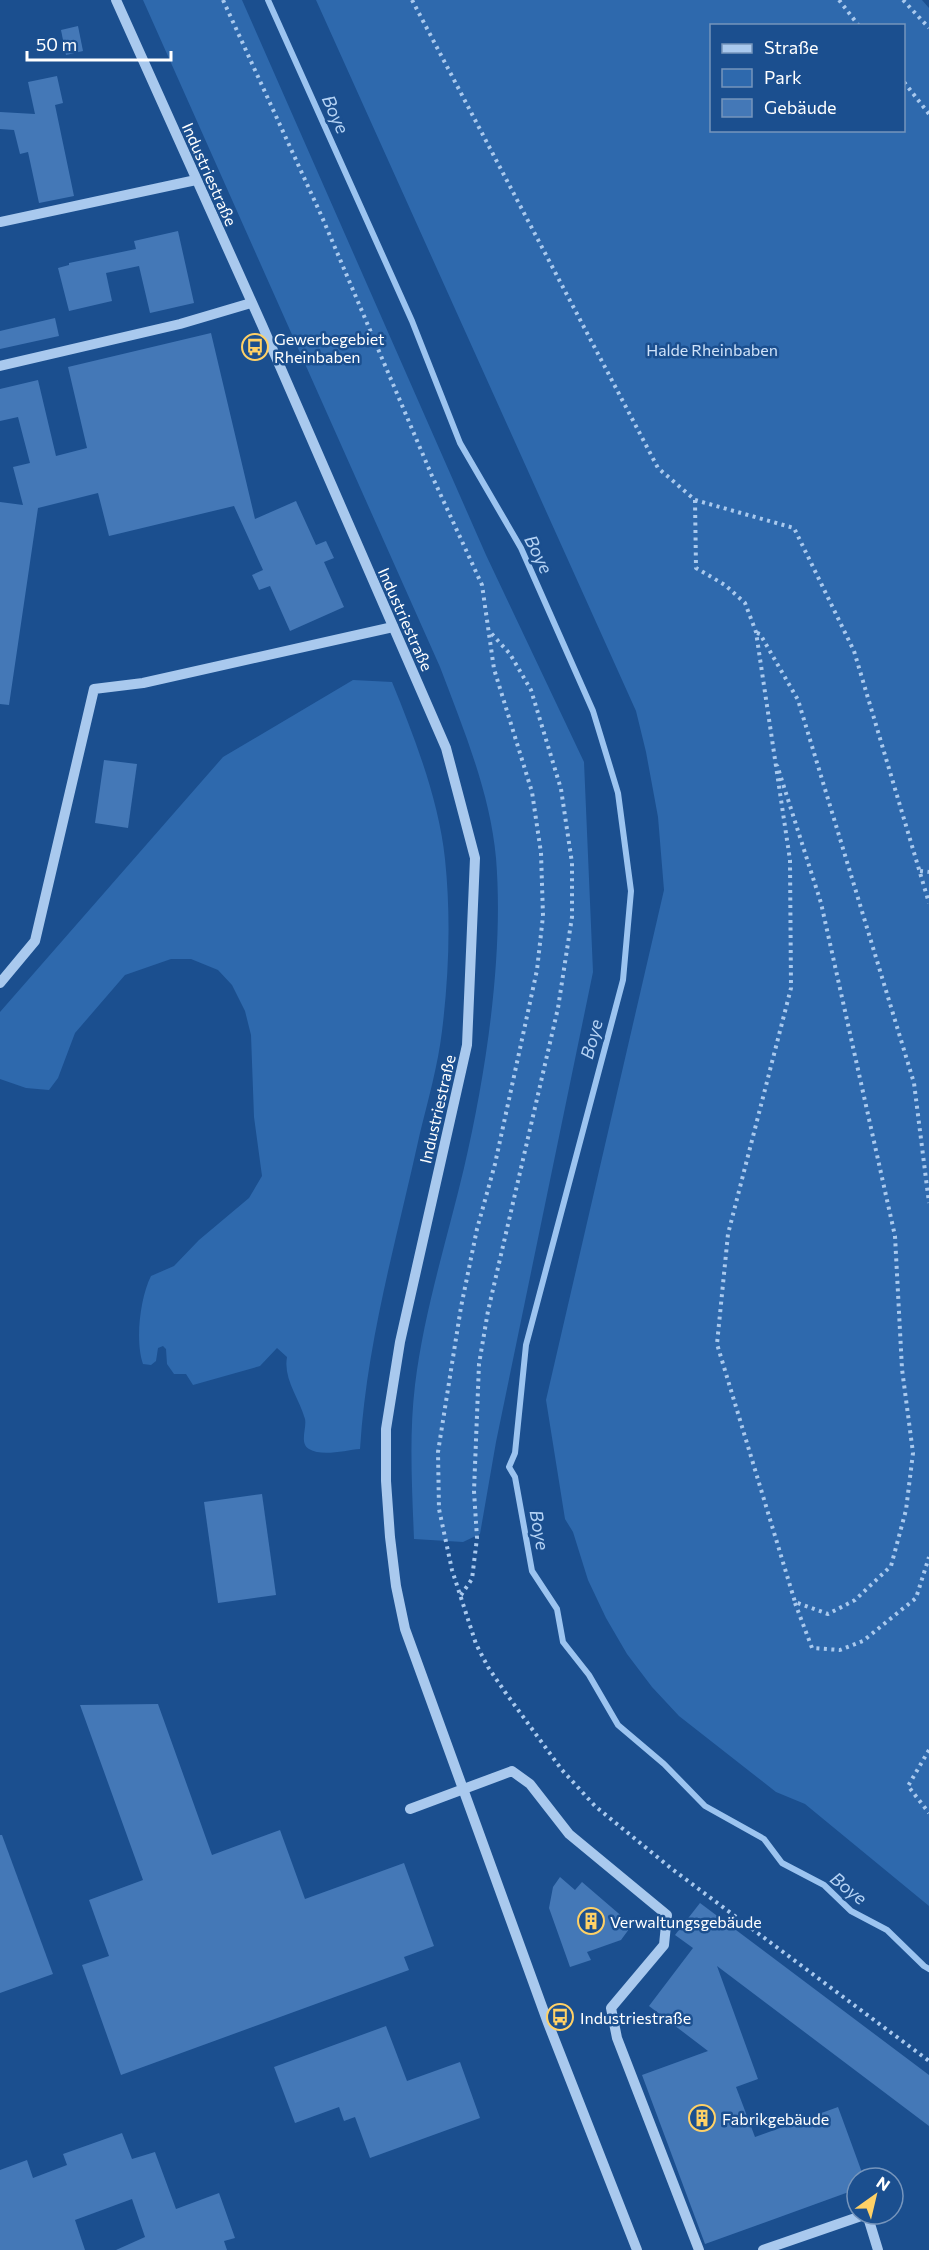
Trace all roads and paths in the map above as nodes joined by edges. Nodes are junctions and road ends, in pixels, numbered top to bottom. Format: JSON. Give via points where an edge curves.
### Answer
{"nodes":[{"id":1,"x":116,"y":0,"type":"edge"},
{"id":2,"x":223,"y":0,"type":"edge"},
{"id":3,"x":412,"y":0,"type":"edge"},
{"id":4,"x":839,"y":0,"type":"edge"},
{"id":5,"x":903,"y":0,"type":"edge"},
{"id":6,"x":857,"y":24,"type":"edge"},
{"id":7,"x":929,"y":28,"type":"edge"},
{"id":8,"x":905,"y":84,"type":"edge"},
{"id":9,"x":929,"y":114,"type":"edge"},
{"id":10,"x":196,"y":180,"type":"junction"},
{"id":11,"x":0,"y":222,"type":"edge"},
{"id":12,"x":251,"y":303,"type":"junction"},
{"id":13,"x":0,"y":366,"type":"edge"},
{"id":14,"x":694,"y":500,"type":"junction"},
{"id":15,"x":393,"y":627,"type":"junction"},
{"id":16,"x":489,"y":632,"type":"junction"},
{"id":17,"x":756,"y":632,"type":"junction"},
{"id":18,"x":777,"y":765,"type":"junction"},
{"id":19,"x":920,"y":871,"type":"junction"},
{"id":20,"x":929,"y":872,"type":"edge"},
{"id":21,"x":929,"y":903,"type":"edge"},
{"id":22,"x":0,"y":983,"type":"edge"},
{"id":23,"x":929,"y":1203,"type":"edge"},
{"id":24,"x":929,"y":1557,"type":"edge"},
{"id":25,"x":460,"y":1595,"type":"junction"},
{"id":26,"x":795,"y":1602,"type":"junction"},
{"id":27,"x":929,"y":1750,"type":"edge"},
{"id":28,"x":463,"y":1789,"type":"junction"},
{"id":29,"x":410,"y":1809,"type":"dead end"},
{"id":30,"x":929,"y":1813,"type":"edge"},
{"id":31,"x":929,"y":2061,"type":"edge"},
{"id":32,"x":637,"y":2250,"type":"edge"},
{"id":33,"x":699,"y":2250,"type":"edge"},
{"id":34,"x":763,"y":2250,"type":"edge"},
{"id":35,"x":878,"y":2250,"type":"edge"}],
"edges":[{"from":1,"to":10,"type":"street","name":"Industriestraße"},
{"from":2,"to":16,"type":"path","via":[[482,585]]},
{"from":3,"to":14,"type":"path","via":[[658,468]]},
{"from":4,"to":6,"type":"path"},
{"from":5,"to":7,"type":"path"},
{"from":8,"to":9,"type":"path"},
{"from":10,"to":11,"type":"street"},
{"from":10,"to":12,"type":"street","name":"Industriestraße"},
{"from":12,"to":13,"type":"street","via":[[180,324]]},
{"from":12,"to":15,"type":"street","name":"Industriestraße"},
{"from":14,"to":17,"type":"path","via":[[696,568],[746,603]]},
{"from":14,"to":19,"type":"path","via":[[794,528],[854,651]]},
{"from":15,"to":22,"type":"street","via":[[143,683],[94,689],[35,941]]},
{"from":15,"to":28,"type":"street","name":"Industriestraße","via":[[446,747],[475,858],[467,1046],[400,1342],[386,1439],[390,1537],[405,1629]]},
{"from":16,"to":25,"type":"path","via":[[494,669],[532,792],[541,853],[543,916],[537,970],[461,1307],[438,1452],[439,1509]]},
{"from":16,"to":25,"type":"path","via":[[510,654],[531,690],[561,789],[572,863],[572,917],[558,1008],[484,1332],[475,1443],[477,1538],[472,1579]]},
{"from":17,"to":18,"type":"path"},
{"from":17,"to":23,"type":"path","via":[[798,700],[833,810],[914,1083]]},
{"from":18,"to":26,"type":"path","via":[[790,861],[791,988],[728,1234],[717,1344]]},
{"from":18,"to":26,"type":"path","via":[[821,903],[895,1236],[902,1370],[913,1453],[906,1510],[891,1566],[855,1600],[828,1614]]},
{"from":19,"to":20,"type":"path"},
{"from":19,"to":21,"type":"path"},
{"from":24,"to":26,"type":"path","via":[[916,1598],[862,1641],[840,1650],[812,1648]]},
{"from":25,"to":31,"type":"path","via":[[476,1644],[488,1666],[562,1770],[595,1806],[672,1869]]},
{"from":27,"to":30,"type":"path","via":[[908,1786]]},
{"from":28,"to":29,"type":"street"},
{"from":28,"to":32,"type":"street","name":"Industriestraße","via":[[548,2023]]},
{"from":28,"to":33,"type":"street","via":[[513,1772],[530,1784],[569,1834],[667,1916],[664,1945],[611,2008],[617,2038]]},
{"from":34,"to":35,"type":"street","via":[[867,2214]]}]}
